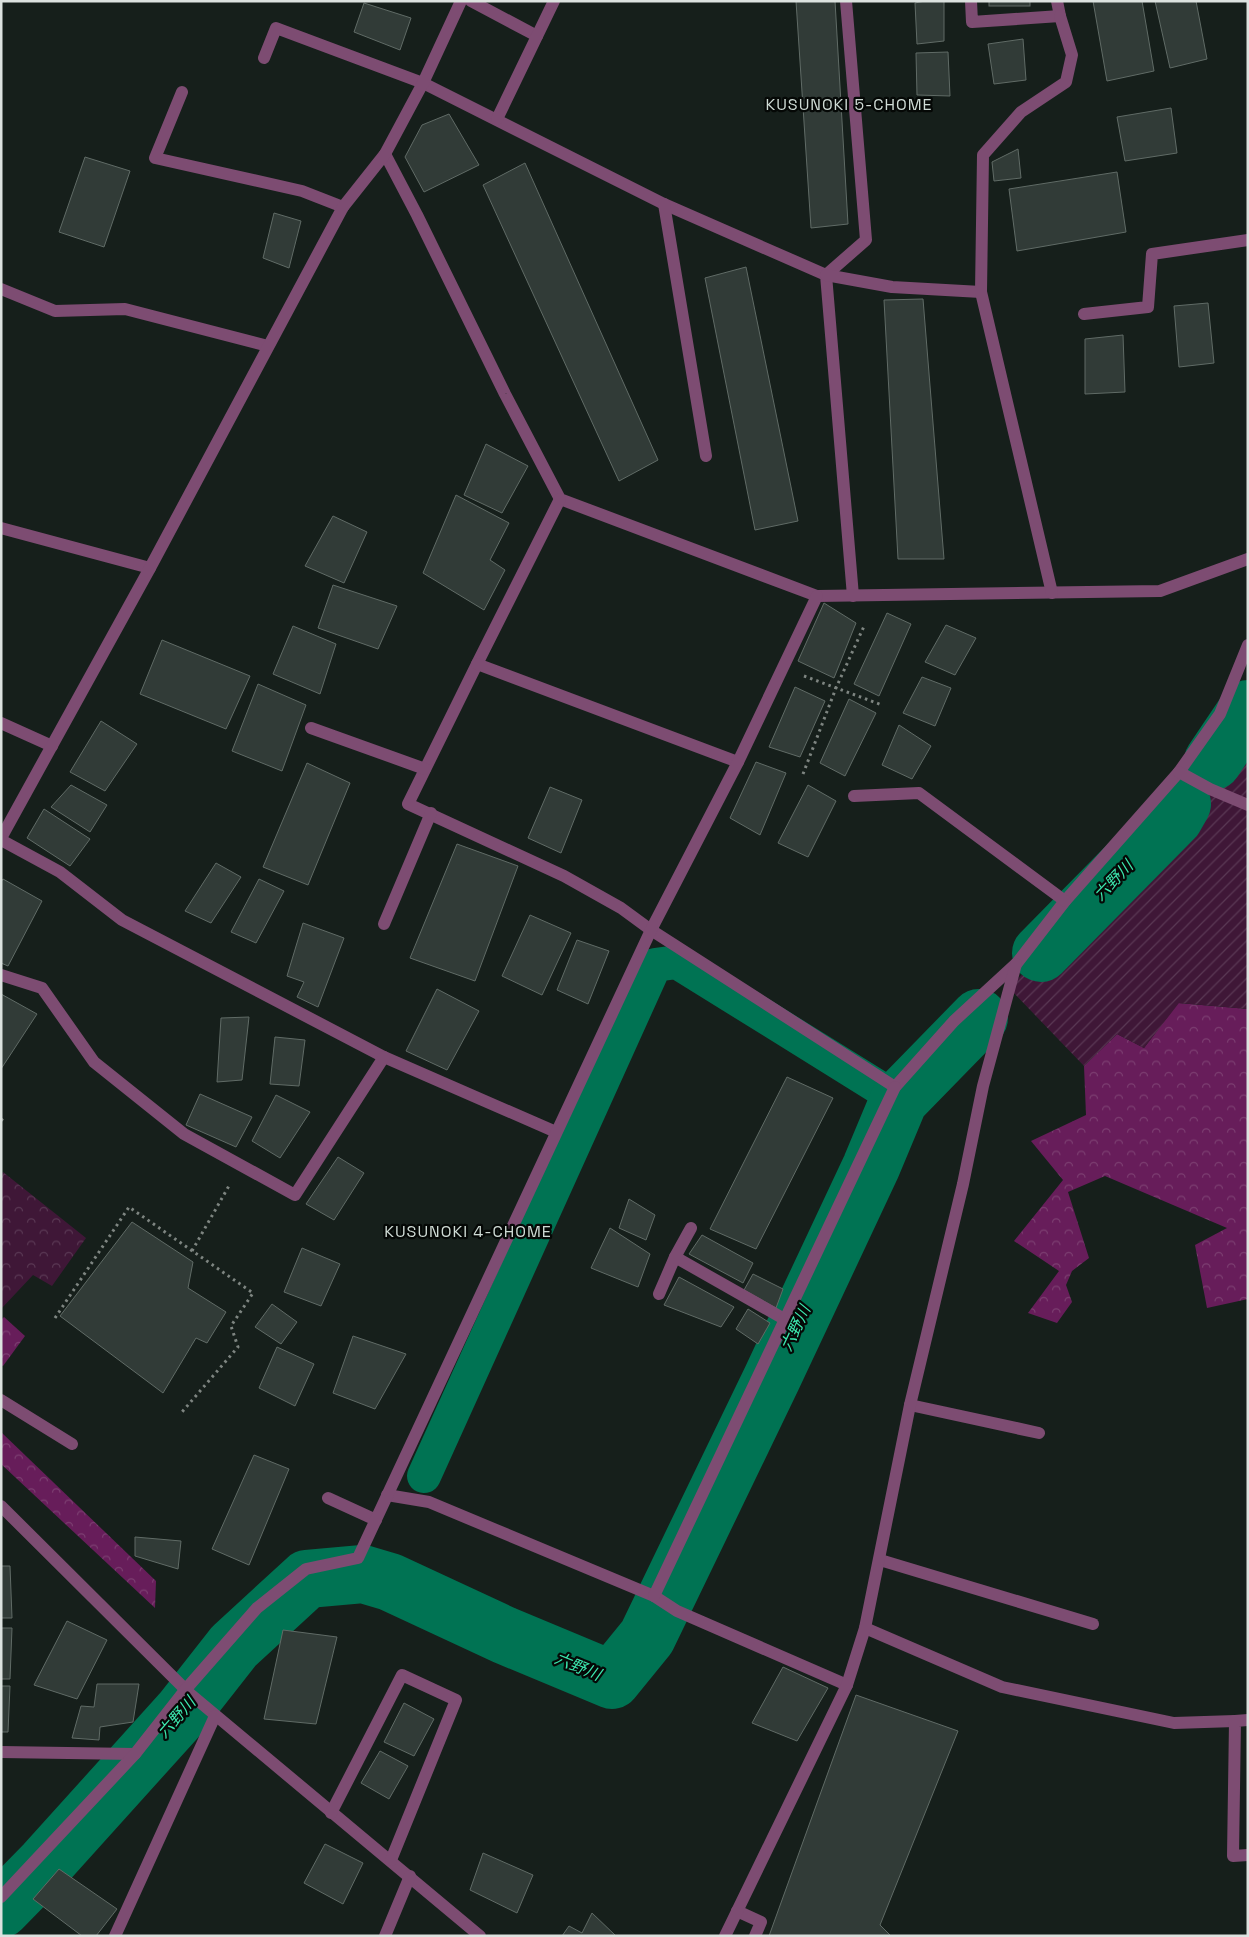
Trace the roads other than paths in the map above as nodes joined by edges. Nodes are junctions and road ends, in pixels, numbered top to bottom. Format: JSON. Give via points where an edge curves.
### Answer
{"nodes":[{"id":1,"x":461,"y":1,"type":"edge"},
{"id":2,"x":470,"y":1,"type":"edge"},
{"id":3,"x":554,"y":1,"type":"edge"},
{"id":4,"x":846,"y":1,"type":"edge"},
{"id":5,"x":971,"y":1,"type":"edge"},
{"id":6,"x":1057,"y":1,"type":"edge"},
{"id":7,"x":1060,"y":16,"type":"junction"},
{"id":8,"x":537,"y":36,"type":"junction"},
{"id":9,"x":264,"y":58,"type":"dead end"},
{"id":10,"x":423,"y":83,"type":"junction"},
{"id":11,"x":182,"y":92,"type":"dead end"},
{"id":12,"x":497,"y":119,"type":"junction"},
{"id":13,"x":385,"y":154,"type":"junction"},
{"id":14,"x":664,"y":204,"type":"junction"},
{"id":15,"x":342,"y":207,"type":"junction"},
{"id":16,"x":1248,"y":240,"type":"edge"},
{"id":17,"x":826,"y":275,"type":"junction"},
{"id":18,"x":1,"y":289,"type":"edge"},
{"id":19,"x":981,"y":292,"type":"junction"},
{"id":20,"x":1084,"y":314,"type":"dead end"},
{"id":21,"x":268,"y":346,"type":"junction"},
{"id":22,"x":706,"y":456,"type":"dead end"},
{"id":23,"x":560,"y":500,"type":"junction"},
{"id":24,"x":1,"y":528,"type":"edge"},
{"id":25,"x":1248,"y":559,"type":"edge"},
{"id":26,"x":150,"y":568,"type":"junction"},
{"id":27,"x":1052,"y":593,"type":"junction"},
{"id":28,"x":817,"y":596,"type":"junction"},
{"id":29,"x":853,"y":596,"type":"junction"},
{"id":30,"x":1248,"y":645,"type":"edge"},
{"id":31,"x":477,"y":664,"type":"junction"},
{"id":32,"x":1,"y":723,"type":"edge"},
{"id":33,"x":311,"y":728,"type":"dead end"},
{"id":34,"x":52,"y":746,"type":"junction"},
{"id":35,"x":738,"y":762,"type":"junction"},
{"id":36,"x":425,"y":769,"type":"junction"},
{"id":37,"x":1179,"y":772,"type":"junction"},
{"id":38,"x":854,"y":796,"type":"dead end"},
{"id":39,"x":1248,"y":804,"type":"edge"},
{"id":40,"x":431,"y":813,"type":"junction"},
{"id":41,"x":1,"y":839,"type":"edge"},
{"id":42,"x":1064,"y":901,"type":"junction"},
{"id":43,"x":384,"y":924,"type":"dead end"},
{"id":44,"x":651,"y":930,"type":"junction"},
{"id":45,"x":1017,"y":963,"type":"junction"},
{"id":46,"x":1,"y":975,"type":"edge"},
{"id":47,"x":384,"y":1057,"type":"junction"},
{"id":48,"x":895,"y":1087,"type":"junction"},
{"id":49,"x":556,"y":1132,"type":"junction"},
{"id":50,"x":691,"y":1228,"type":"dead end"},
{"id":51,"x":675,"y":1257,"type":"junction"},
{"id":52,"x":659,"y":1294,"type":"dead end"},
{"id":53,"x":786,"y":1320,"type":"junction"},
{"id":54,"x":1,"y":1400,"type":"edge"},
{"id":55,"x":910,"y":1405,"type":"junction"},
{"id":56,"x":1039,"y":1433,"type":"dead end"},
{"id":57,"x":72,"y":1444,"type":"dead end"},
{"id":58,"x":387,"y":1495,"type":"junction"},
{"id":59,"x":328,"y":1498,"type":"dead end"},
{"id":60,"x":1,"y":1506,"type":"edge"},
{"id":61,"x":376,"y":1520,"type":"junction"},
{"id":62,"x":880,"y":1560,"type":"junction"},
{"id":63,"x":655,"y":1597,"type":"junction"},
{"id":64,"x":1093,"y":1624,"type":"dead end"},
{"id":65,"x":865,"y":1628,"type":"junction"},
{"id":66,"x":847,"y":1685,"type":"junction"},
{"id":67,"x":187,"y":1691,"type":"junction"},
{"id":68,"x":215,"y":1716,"type":"junction"},
{"id":69,"x":1242,"y":1721,"type":"edge"},
{"id":70,"x":1,"y":1752,"type":"edge"},
{"id":71,"x":135,"y":1754,"type":"junction"},
{"id":72,"x":331,"y":1813,"type":"junction"},
{"id":73,"x":1248,"y":1855,"type":"edge"},
{"id":74,"x":391,"y":1860,"type":"junction"},
{"id":75,"x":410,"y":1876,"type":"junction"},
{"id":76,"x":1,"y":1897,"type":"edge"},
{"id":77,"x":737,"y":1911,"type":"junction"},
{"id":78,"x":115,"y":1936,"type":"edge"},
{"id":79,"x":385,"y":1936,"type":"edge"},
{"id":80,"x":480,"y":1936,"type":"edge"},
{"id":81,"x":725,"y":1936,"type":"edge"},
{"id":82,"x":755,"y":1936,"type":"edge"}],
"edges":[{"from":1,"to":10,"type":"street"},
{"from":2,"to":8,"type":"street"},
{"from":3,"to":8,"type":"street"},
{"from":4,"to":17,"type":"street","via":[[866,240]]},
{"from":5,"to":7,"type":"street","via":[[972,22]]},
{"from":6,"to":7,"type":"street"},
{"from":7,"to":19,"type":"street","via":[[1072,55],[1066,82],[1021,112],[983,155]]},
{"from":8,"to":12,"type":"street"},
{"from":9,"to":10,"type":"street","via":[[276,28]]},
{"from":10,"to":12,"type":"street"},
{"from":10,"to":13,"type":"street"},
{"from":11,"to":15,"type":"street","via":[[155,158],[302,191]]},
{"from":12,"to":14,"type":"street"},
{"from":13,"to":15,"type":"street"},
{"from":13,"to":23,"type":"street"},
{"from":14,"to":17,"type":"street"},
{"from":14,"to":22,"type":"street"},
{"from":15,"to":21,"type":"street"},
{"from":16,"to":20,"type":"street","via":[[1152,254],[1148,307]]},
{"from":17,"to":19,"type":"street","via":[[892,287]]},
{"from":17,"to":29,"type":"street"},
{"from":18,"to":21,"type":"street","via":[[55,311],[125,309]]},
{"from":19,"to":27,"type":"street"},
{"from":21,"to":26,"type":"street"},
{"from":23,"to":28,"type":"street"},
{"from":23,"to":31,"type":"street"},
{"from":24,"to":26,"type":"street"},
{"from":25,"to":27,"type":"street","via":[[1160,591]]},
{"from":26,"to":34,"type":"street"},
{"from":27,"to":29,"type":"street"},
{"from":28,"to":29,"type":"street"},
{"from":28,"to":35,"type":"street"},
{"from":30,"to":37,"type":"street","via":[[1220,714]]},
{"from":31,"to":35,"type":"street"},
{"from":31,"to":36,"type":"street"},
{"from":32,"to":34,"type":"street"},
{"from":33,"to":36,"type":"street"},
{"from":34,"to":41,"type":"street"},
{"from":35,"to":44,"type":"street"},
{"from":36,"to":40,"type":"street","via":[[408,804]]},
{"from":37,"to":39,"type":"street"},
{"from":37,"to":42,"type":"street"},
{"from":38,"to":42,"type":"street","via":[[919,793]]},
{"from":40,"to":43,"type":"street"},
{"from":40,"to":44,"type":"street","via":[[564,876],[621,908]]},
{"from":41,"to":47,"type":"street","via":[[60,872],[122,920]]},
{"from":42,"to":45,"type":"street"},
{"from":44,"to":48,"type":"street"},
{"from":44,"to":49,"type":"street"},
{"from":45,"to":48,"type":"street","via":[[954,1021]]},
{"from":45,"to":55,"type":"street","via":[[983,1086]]},
{"from":46,"to":47,"type":"street","via":[[42,988],[94,1062],[184,1134],[295,1195]]},
{"from":47,"to":49,"type":"street"},
{"from":48,"to":53,"type":"street"},
{"from":49,"to":58,"type":"street"},
{"from":50,"to":51,"type":"street"},
{"from":51,"to":52,"type":"street"},
{"from":51,"to":53,"type":"street"},
{"from":53,"to":63,"type":"street"},
{"from":54,"to":57,"type":"street"},
{"from":55,"to":56,"type":"street"},
{"from":55,"to":62,"type":"street"},
{"from":58,"to":61,"type":"street"},
{"from":58,"to":63,"type":"street","via":[[429,1502]]},
{"from":59,"to":61,"type":"street"},
{"from":60,"to":67,"type":"street"},
{"from":61,"to":67,"type":"street","via":[[358,1558],[306,1569],[257,1608]]},
{"from":62,"to":64,"type":"street"},
{"from":62,"to":65,"type":"street"},
{"from":63,"to":66,"type":"street","via":[[678,1611]]},
{"from":65,"to":66,"type":"street"},
{"from":65,"to":69,"type":"street","via":[[1002,1687],[1174,1723]]},
{"from":66,"to":77,"type":"street"},
{"from":67,"to":68,"type":"street"},
{"from":67,"to":71,"type":"street"},
{"from":68,"to":72,"type":"street"},
{"from":68,"to":78,"type":"street"},
{"from":69,"to":73,"type":"street","via":[[1233,1856]]},
{"from":70,"to":71,"type":"street"},
{"from":71,"to":76,"type":"street"},
{"from":72,"to":74,"type":"street"},
{"from":72,"to":74,"type":"street","via":[[402,1676],[456,1700]]},
{"from":74,"to":75,"type":"street"},
{"from":75,"to":79,"type":"street"},
{"from":75,"to":80,"type":"street"},
{"from":77,"to":81,"type":"street"},
{"from":77,"to":82,"type":"street","via":[[761,1922]]}]}
